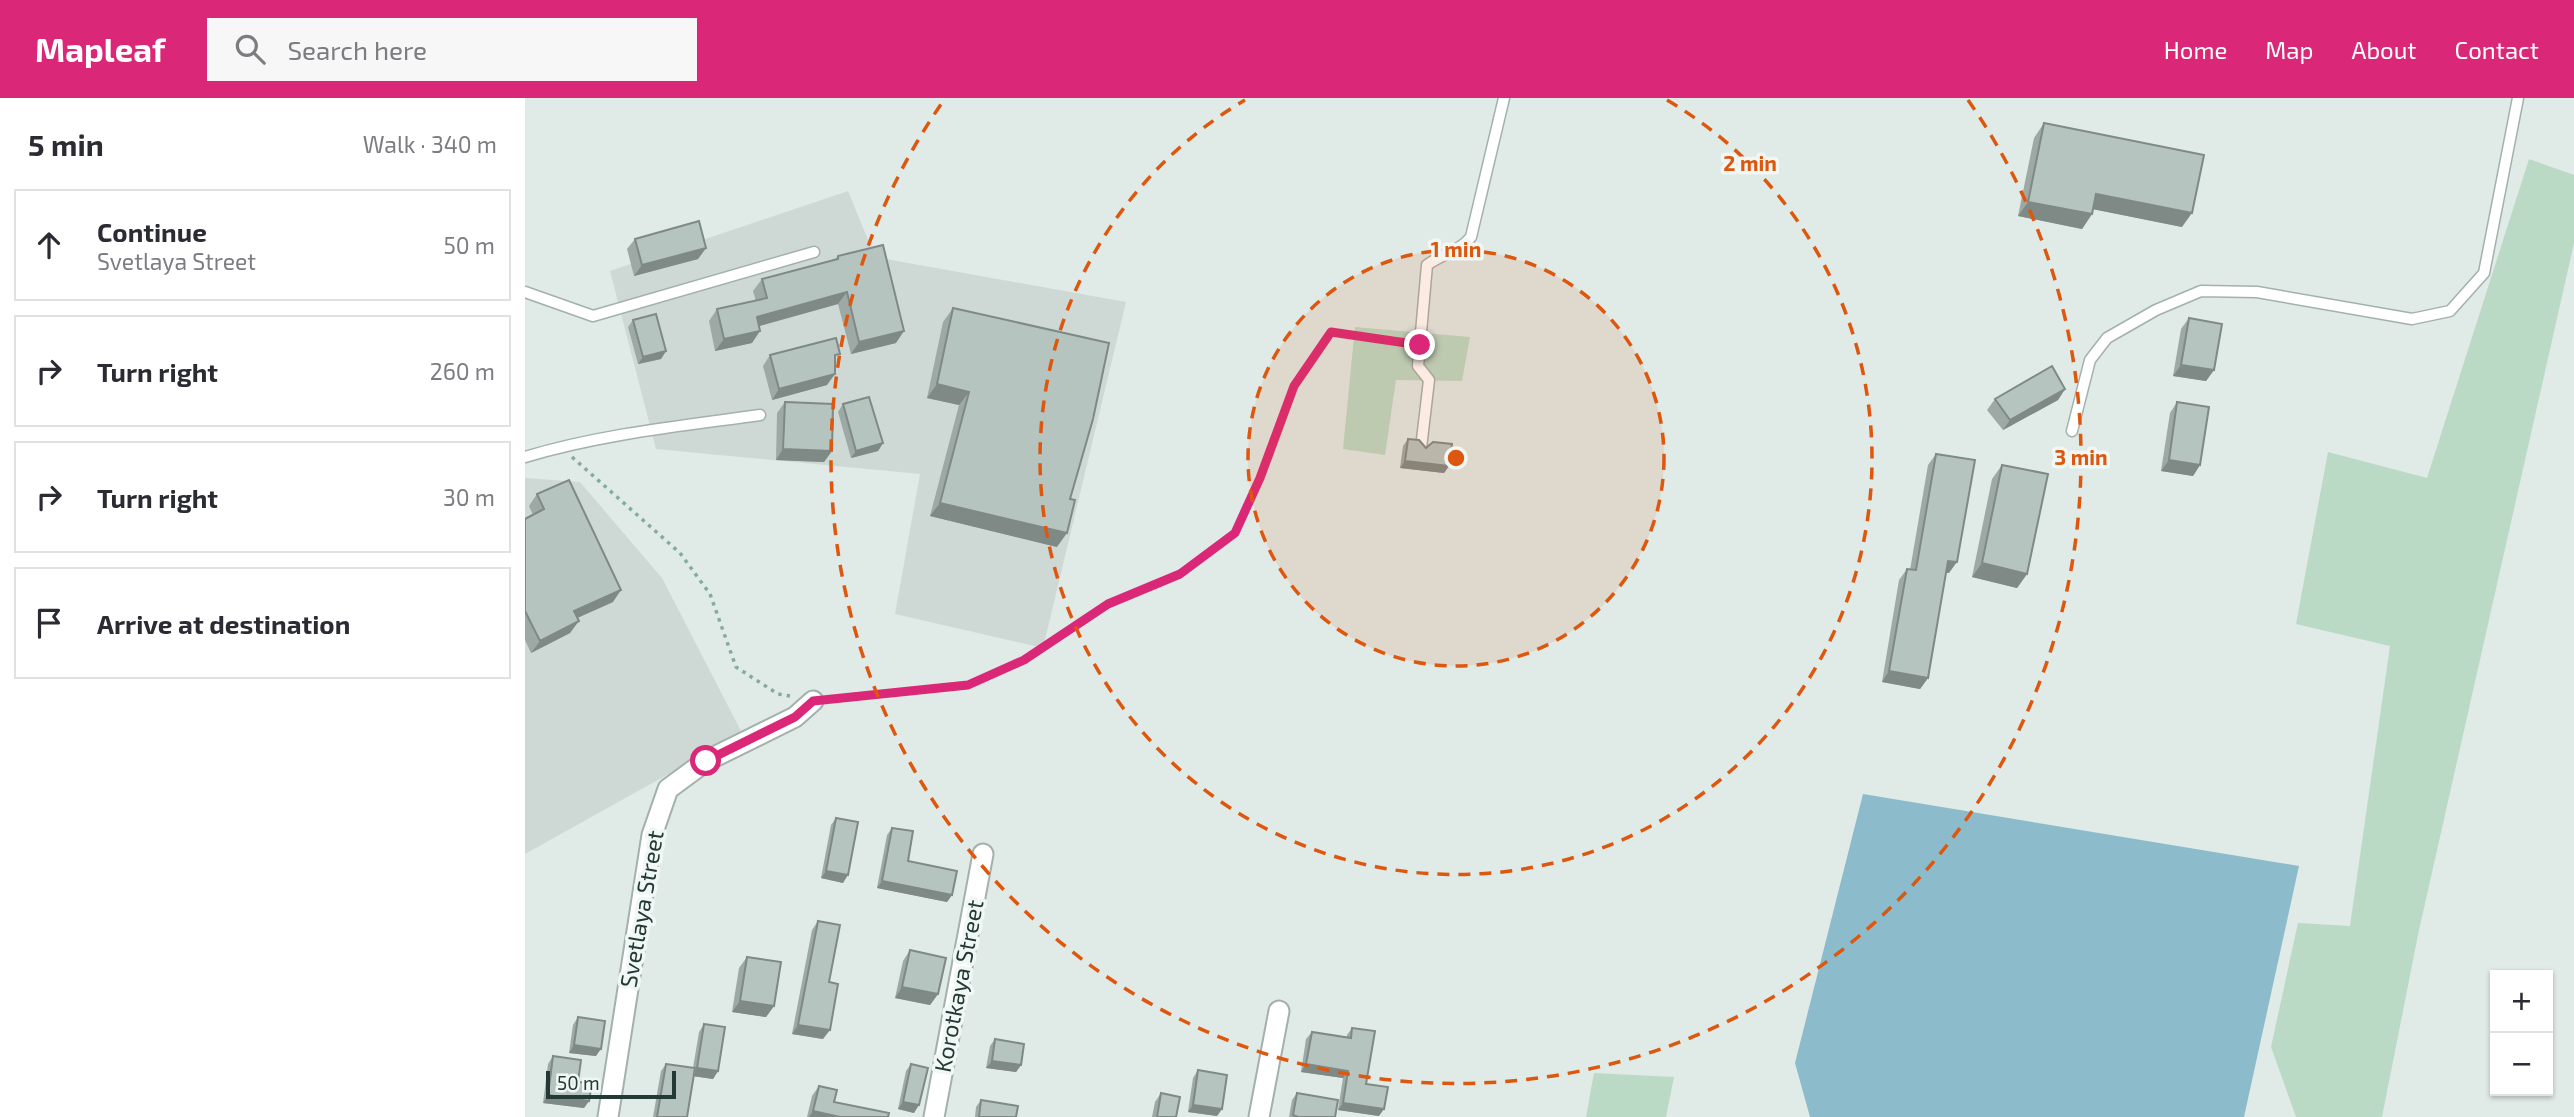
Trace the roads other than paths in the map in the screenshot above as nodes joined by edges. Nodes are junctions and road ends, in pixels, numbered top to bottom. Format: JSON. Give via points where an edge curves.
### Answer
{"nodes":[{"id":1,"x":1504,"y":98,"type":"edge"},
{"id":2,"x":2518,"y":98,"type":"edge"},
{"id":3,"x":814,"y":252,"type":"dead end"},
{"id":4,"x":525,"y":292,"type":"edge"},
{"id":5,"x":760,"y":415,"type":"dead end"},
{"id":6,"x":2072,"y":431,"type":"dead end"},
{"id":7,"x":1421,"y":449,"type":"edge"},
{"id":8,"x":525,"y":457,"type":"edge"},
{"id":9,"x":813,"y":701,"type":"road end"},
{"id":10,"x":983,"y":855,"type":"dead end"},
{"id":11,"x":1279,"y":1011,"type":"dead end"},
{"id":12,"x":608,"y":1117,"type":"edge"},
{"id":13,"x":934,"y":1117,"type":"edge"},
{"id":14,"x":1259,"y":1117,"type":"edge"}],
"edges":[{"from":1,"to":7,"type":"lane","via":[[1471,237],[1463,248],[1443,253],[1427,265],[1418,366],[1429,380]]},
{"from":2,"to":6,"type":"lane","via":[[2484,274],[2450,311],[2412,319],[2257,292],[2201,291],[2107,338],[2090,360]]},
{"from":3,"to":4,"type":"lane","via":[[593,316]]},
{"from":5,"to":8,"type":"lane","via":[[560,447]]},
{"from":9,"to":12,"type":"street","name":"Svetlaya Street","via":[[795,717],[706,761],[668,789],[652,835]]},
{"from":10,"to":13,"type":"street","name":"Korotkaya Street"},
{"from":11,"to":14,"type":"street"}]}
